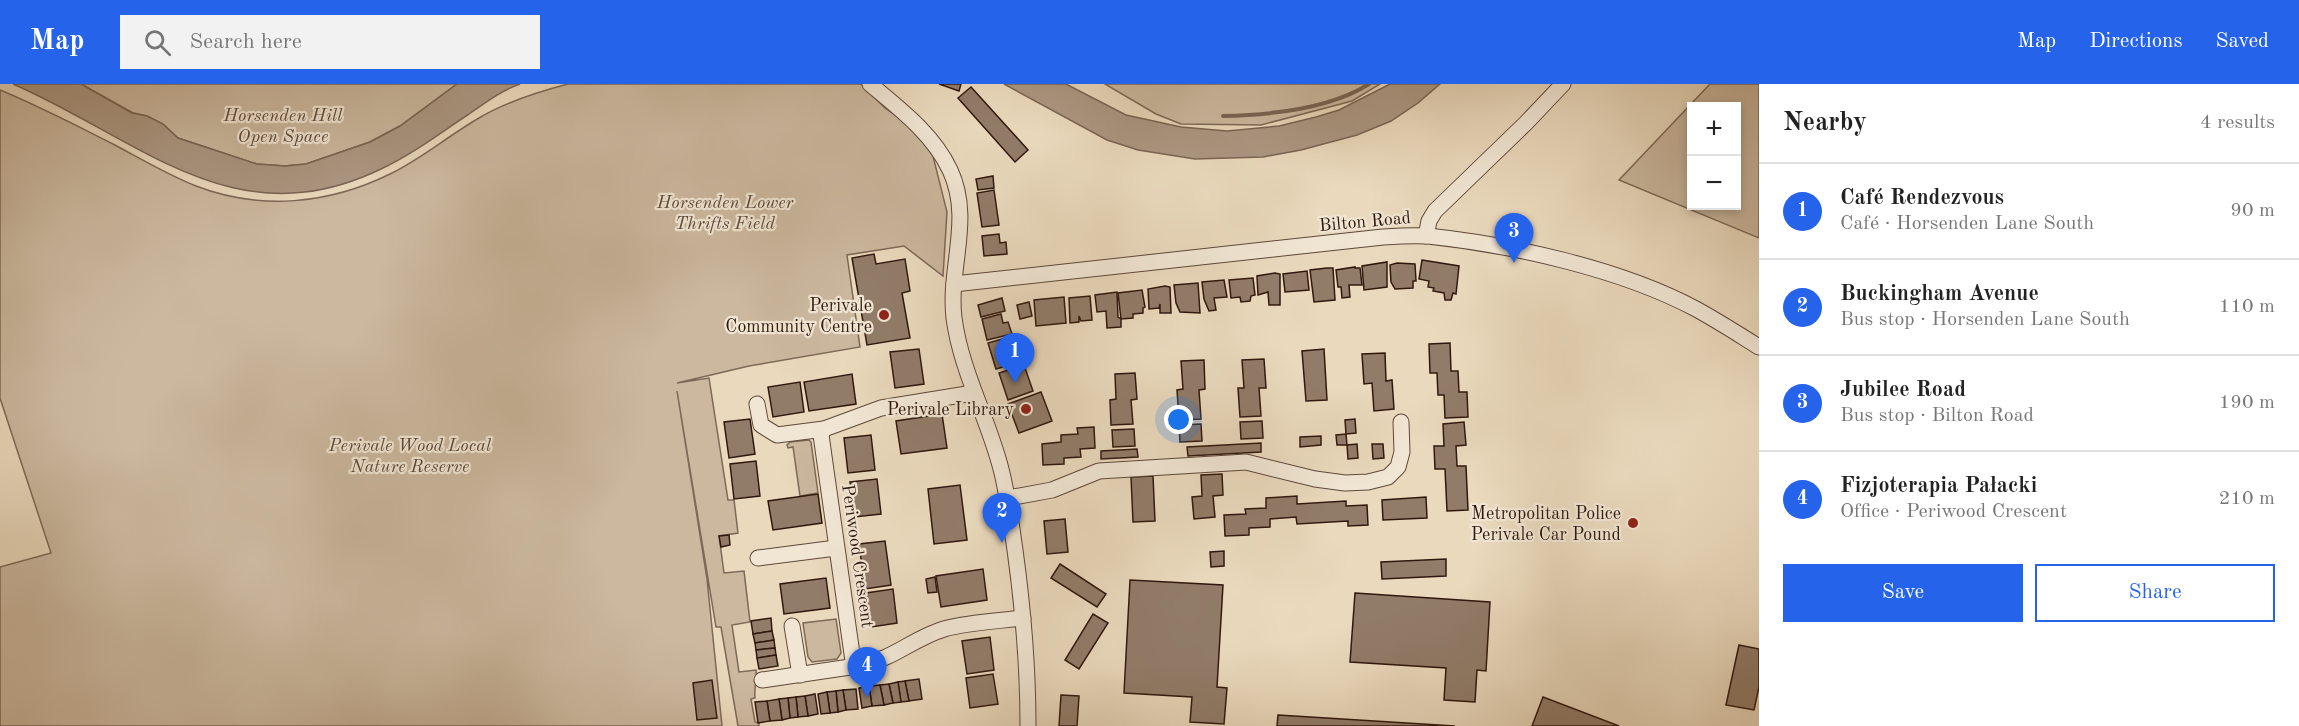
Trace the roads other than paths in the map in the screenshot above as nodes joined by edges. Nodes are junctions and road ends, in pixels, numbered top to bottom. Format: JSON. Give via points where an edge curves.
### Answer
{"nodes":[{"id":1,"x":870,"y":84,"type":"edge"},
{"id":2,"x":1563,"y":84,"type":"edge"},
{"id":3,"x":1426,"y":236,"type":"junction"},
{"id":4,"x":954,"y":284,"type":"junction"},
{"id":5,"x":1759,"y":347,"type":"edge"},
{"id":6,"x":973,"y":393,"type":"junction"},
{"id":7,"x":757,"y":404,"type":"dead end"},
{"id":8,"x":1401,"y":422,"type":"dead end"},
{"id":9,"x":824,"y":429,"type":"junction"},
{"id":10,"x":1008,"y":498,"type":"junction"},
{"id":11,"x":836,"y":548,"type":"junction"},
{"id":12,"x":758,"y":558,"type":"dead end"},
{"id":13,"x":1023,"y":618,"type":"junction"},
{"id":14,"x":792,"y":626,"type":"dead end"},
{"id":15,"x":854,"y":663,"type":"junction"},
{"id":16,"x":800,"y":675,"type":"junction"},
{"id":17,"x":762,"y":680,"type":"dead end"},
{"id":18,"x":1028,"y":726,"type":"edge"}],
"edges":[{"from":1,"to":4,"type":"street","via":[[913,120],[949,169],[960,216]]},
{"from":2,"to":3,"type":"street","via":[[1435,211]]},
{"from":3,"to":4,"type":"street","name":"Bilton Road","via":[[1371,238]]},
{"from":3,"to":5,"type":"street","name":"Bilton Road","via":[[1524,252],[1638,284],[1695,308]]},
{"from":4,"to":6,"type":"street","via":[[954,319]]},
{"from":6,"to":9,"type":"street","via":[[881,408]]},
{"from":6,"to":10,"type":"street","via":[[996,451]]},
{"from":7,"to":9,"type":"street","via":[[761,425],[777,435]]},
{"from":8,"to":10,"type":"street","via":[[1398,467],[1388,477],[1368,482],[1315,479],[1246,462],[1099,471],[1052,489]]},
{"from":9,"to":11,"type":"street","name":"Periwood Crescent","via":[[821,435]]},
{"from":10,"to":13,"type":"street"},
{"from":11,"to":12,"type":"street"},
{"from":11,"to":15,"type":"street","name":"Periwood Crescent"},
{"from":13,"to":15,"type":"street","via":[[944,629],[884,660]]},
{"from":13,"to":18,"type":"street"},
{"from":14,"to":16,"type":"street"},
{"from":15,"to":16,"type":"street","via":[[850,667]]},
{"from":16,"to":17,"type":"street"}]}
